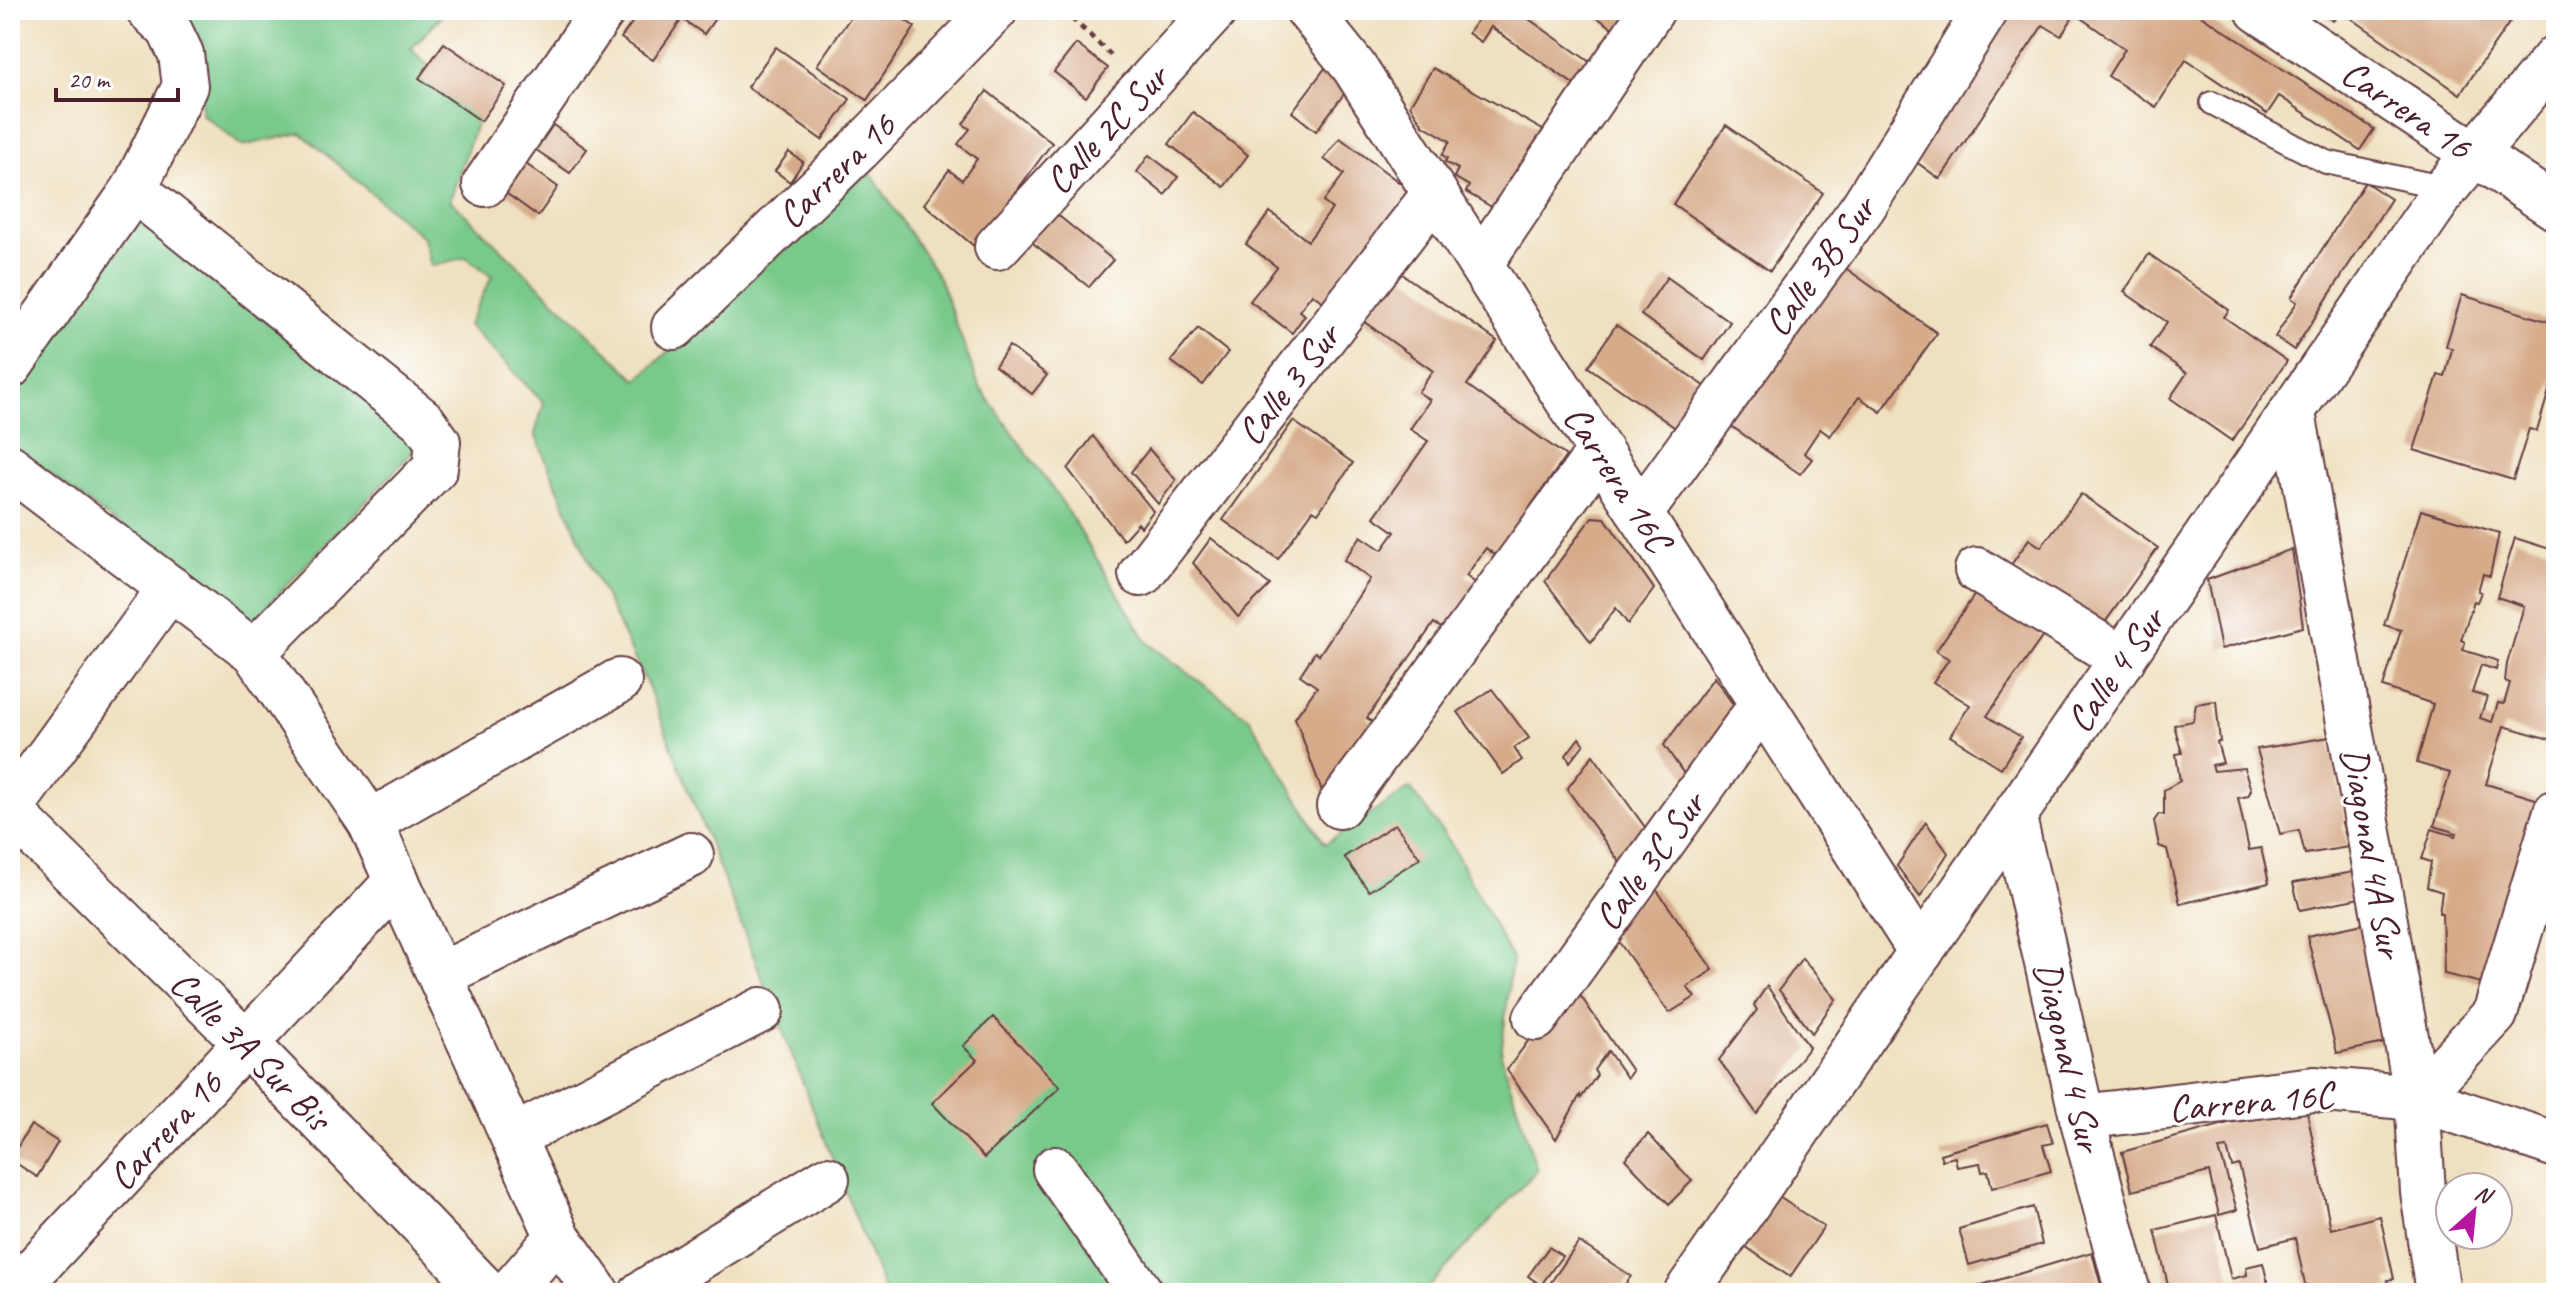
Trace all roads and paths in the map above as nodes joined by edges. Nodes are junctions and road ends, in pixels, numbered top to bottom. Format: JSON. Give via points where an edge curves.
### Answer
{"nodes":[{"id":1,"x":149,"y":10,"type":"edge"},
{"id":2,"x":603,"y":10,"type":"edge"},
{"id":3,"x":995,"y":10,"type":"edge"},
{"id":4,"x":1063,"y":10,"type":"edge"},
{"id":5,"x":1215,"y":10,"type":"edge"},
{"id":6,"x":1308,"y":10,"type":"edge"},
{"id":7,"x":1652,"y":10,"type":"edge"},
{"id":8,"x":1986,"y":10,"type":"edge"},
{"id":9,"x":2258,"y":10,"type":"edge"},
{"id":10,"x":2556,"y":57,"type":"edge"},
{"id":11,"x":1145,"y":87,"type":"junction"},
{"id":12,"x":2212,"y":103,"type":"dead end"},
{"id":13,"x":2472,"y":152,"type":"junction"},
{"id":14,"x":485,"y":184,"type":"dead end"},
{"id":15,"x":2446,"y":188,"type":"junction"},
{"id":16,"x":134,"y":189,"type":"junction"},
{"id":17,"x":1435,"y":193,"type":"junction"},
{"id":18,"x":2556,"y":208,"type":"edge"},
{"id":19,"x":997,"y":247,"type":"dead end"},
{"id":20,"x":1481,"y":263,"type":"junction"},
{"id":21,"x":674,"y":327,"type":"dead end"},
{"id":22,"x":10,"y":366,"type":"edge"},
{"id":23,"x":2293,"y":413,"type":"junction"},
{"id":24,"x":1600,"y":451,"type":"junction"},
{"id":25,"x":10,"y":467,"type":"edge"},
{"id":26,"x":1640,"y":514,"type":"junction"},
{"id":27,"x":1977,"y":570,"type":"dead end"},
{"id":28,"x":1141,"y":574,"type":"dead end"},
{"id":29,"x":170,"y":588,"type":"junction"},
{"id":30,"x":254,"y":652,"type":"junction"},
{"id":31,"x":2123,"y":659,"type":"junction"},
{"id":32,"x":619,"y":681,"type":"dead end"},
{"id":33,"x":1762,"y":704,"type":"junction"},
{"id":34,"x":1339,"y":806,"type":"dead end"},
{"id":35,"x":10,"y":810,"type":"edge"},
{"id":36,"x":2556,"y":812,"type":"edge"},
{"id":37,"x":2014,"y":818,"type":"junction"},
{"id":38,"x":370,"y":822,"type":"junction"},
{"id":39,"x":691,"y":855,"type":"dead end"},
{"id":40,"x":397,"y":881,"type":"junction"},
{"id":41,"x":1921,"y":952,"type":"junction"},
{"id":42,"x":440,"y":975,"type":"junction"},
{"id":43,"x":761,"y":1010,"type":"dead end"},
{"id":44,"x":1536,"y":1018,"type":"dead end"},
{"id":45,"x":246,"y":1043,"type":"junction"},
{"id":46,"x":2417,"y":1098,"type":"junction"},
{"id":47,"x":2082,"y":1117,"type":"junction"},
{"id":48,"x":513,"y":1137,"type":"junction"},
{"id":49,"x":2556,"y":1145,"type":"edge"},
{"id":50,"x":1055,"y":1169,"type":"dead end"},
{"id":51,"x":827,"y":1179,"type":"dead end"},
{"id":52,"x":558,"y":1237,"type":"junction"},
{"id":53,"x":34,"y":1275,"type":"edge"},
{"id":54,"x":488,"y":1293,"type":"edge"},
{"id":55,"x":509,"y":1293,"type":"edge"},
{"id":56,"x":597,"y":1293,"type":"edge"},
{"id":57,"x":642,"y":1293,"type":"edge"},
{"id":58,"x":1141,"y":1293,"type":"edge"},
{"id":59,"x":1686,"y":1293,"type":"edge"},
{"id":60,"x":2128,"y":1293,"type":"edge"},
{"id":61,"x":2438,"y":1293,"type":"edge"}],
"edges":[{"from":1,"to":16,"type":"street","via":[[169,29],[181,54],[185,86]]},
{"from":2,"to":14,"type":"street"},
{"from":3,"to":21,"type":"street","name":"Carrera 16"},
{"from":4,"to":11,"type":"path"},
{"from":5,"to":11,"type":"street","name":"Calle 2C Sur"},
{"from":6,"to":17,"type":"street","name":"Carrera 16C","via":[[1354,67]]},
{"from":7,"to":20,"type":"street"},
{"from":8,"to":26,"type":"street","name":"Calle 3B Sur","via":[[1863,207]]},
{"from":9,"to":13,"type":"street","name":"Carrera 16"},
{"from":10,"to":13,"type":"street","name":"Calle 4 Sur"},
{"from":11,"to":19,"type":"street","name":"Calle 2C Sur"},
{"from":12,"to":15,"type":"lane","via":[[2326,162]]},
{"from":13,"to":15,"type":"street","name":"Calle 4 Sur"},
{"from":13,"to":18,"type":"street","name":"Carrera 16"},
{"from":15,"to":23,"type":"street","name":"Calle 4 Sur"},
{"from":16,"to":22,"type":"street"},
{"from":16,"to":30,"type":"street","via":[[423,421],[438,442],[435,468]]},
{"from":17,"to":20,"type":"street","name":"Carrera 16C"},
{"from":17,"to":28,"type":"street","name":"Calle 3 Sur"},
{"from":20,"to":24,"type":"street","name":"Carrera 16C"},
{"from":23,"to":31,"type":"street","name":"Calle 4 Sur"},
{"from":23,"to":46,"type":"street","name":"Diagonal 4A Sur"},
{"from":24,"to":26,"type":"street","name":"Carrera 16C"},
{"from":24,"to":34,"type":"street"},
{"from":25,"to":29,"type":"street"},
{"from":26,"to":33,"type":"street","name":"Carrera 16C"},
{"from":27,"to":31,"type":"street"},
{"from":29,"to":30,"type":"street"},
{"from":29,"to":35,"type":"street"},
{"from":30,"to":38,"type":"street"},
{"from":31,"to":37,"type":"street","name":"Calle 4 Sur"},
{"from":32,"to":38,"type":"street"},
{"from":33,"to":41,"type":"street","name":"Carrera 16C"},
{"from":33,"to":44,"type":"street","name":"Calle 3C Sur"},
{"from":35,"to":45,"type":"street","name":"Calle 3A Sur Bis"},
{"from":36,"to":46,"type":"street","via":[[2495,1014]]},
{"from":37,"to":41,"type":"street","name":"Calle 4 Sur"},
{"from":37,"to":47,"type":"street","name":"Diagonal 4 Sur"},
{"from":38,"to":40,"type":"street"},
{"from":39,"to":42,"type":"street"},
{"from":40,"to":42,"type":"street"},
{"from":40,"to":45,"type":"street","name":"Carrera 16"},
{"from":41,"to":59,"type":"street","name":"Calle 4 Sur"},
{"from":42,"to":48,"type":"street"},
{"from":43,"to":48,"type":"street"},
{"from":45,"to":53,"type":"street","name":"Carrera 16"},
{"from":45,"to":54,"type":"street","name":"Calle 3A Sur Bis"},
{"from":46,"to":47,"type":"street","name":"Carrera 16C","via":[[2314,1089]]},
{"from":46,"to":49,"type":"street","name":"Carrera 16C"},
{"from":46,"to":61,"type":"street","name":"Diagonal 4A Sur","via":[[2423,1192]]},
{"from":47,"to":60,"type":"street","name":"Diagonal 4 Sur"},
{"from":48,"to":52,"type":"street"},
{"from":50,"to":58,"type":"street"},
{"from":51,"to":57,"type":"street"},
{"from":52,"to":55,"type":"street"},
{"from":52,"to":56,"type":"street"}]}
